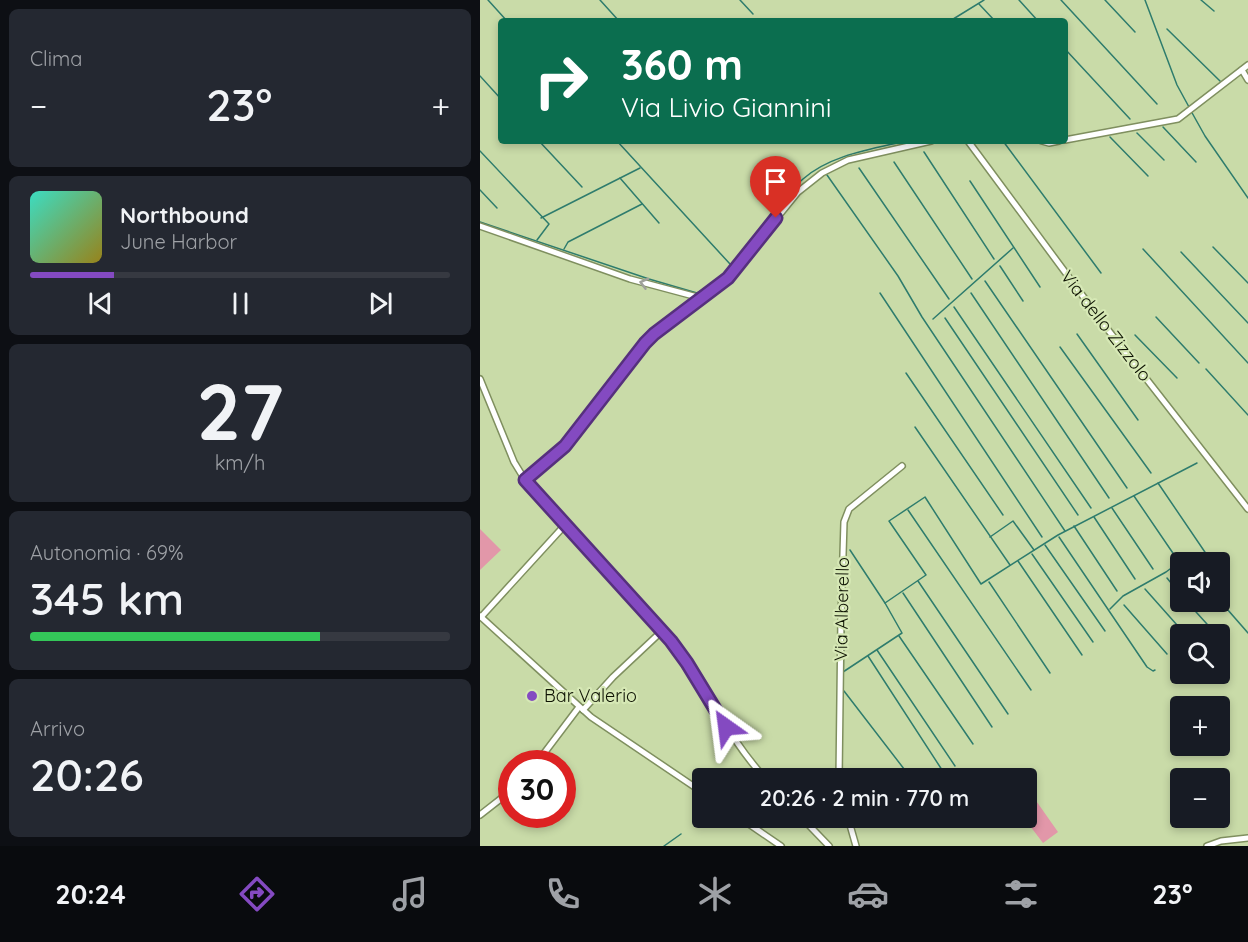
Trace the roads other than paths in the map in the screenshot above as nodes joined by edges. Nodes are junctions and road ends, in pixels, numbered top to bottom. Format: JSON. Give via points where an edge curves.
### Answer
{"nodes":[{"id":1,"x":1248,"y":65,"type":"edge"},
{"id":2,"x":1242,"y":70,"type":"junction"},
{"id":3,"x":1248,"y":80,"type":"edge"},
{"id":4,"x":1068,"y":139,"type":"edge"},
{"id":5,"x":918,"y":144,"type":"edge"},
{"id":6,"x":970,"y":144,"type":"edge"},
{"id":7,"x":480,"y":226,"type":"edge"},
{"id":8,"x":700,"y":298,"type":"junction"},
{"id":9,"x":480,"y":379,"type":"edge"},
{"id":10,"x":902,"y":466,"type":"dead end"},
{"id":11,"x":525,"y":480,"type":"junction"},
{"id":12,"x":1248,"y":508,"type":"edge"},
{"id":13,"x":565,"y":525,"type":"junction"},
{"id":14,"x":481,"y":617,"type":"edge"},
{"id":15,"x":662,"y":631,"type":"junction"},
{"id":16,"x":581,"y":709,"type":"junction"},
{"id":17,"x":547,"y":750,"type":"edge"},
{"id":18,"x":757,"y":768,"type":"edge"},
{"id":19,"x":839,"y":768,"type":"edge"},
{"id":20,"x":692,"y":785,"type":"edge"},
{"id":21,"x":498,"y":801,"type":"edge"},
{"id":22,"x":480,"y":815,"type":"edge"},
{"id":23,"x":755,"y":828,"type":"edge"},
{"id":24,"x":812,"y":828,"type":"edge"},
{"id":25,"x":851,"y":828,"type":"edge"},
{"id":26,"x":1248,"y":838,"type":"edge"},
{"id":27,"x":781,"y":846,"type":"edge"},
{"id":28,"x":829,"y":846,"type":"edge"},
{"id":29,"x":856,"y":846,"type":"edge"},
{"id":30,"x":1207,"y":846,"type":"edge"}],
"edges":[{"from":1,"to":2,"type":"street"},
{"from":2,"to":3,"type":"street"},
{"from":2,"to":4,"type":"street","via":[[1178,119]]},
{"from":5,"to":8,"type":"street","via":[[848,160],[822,173],[788,203],[736,270]]},
{"from":6,"to":12,"type":"street","name":"Via dello Zizzolo","via":[[1104,326]]},
{"from":8,"to":7,"type":"street","one_way":true,"via":[[630,279]]},
{"from":8,"to":11,"type":"street","via":[[654,334],[565,446]]},
{"from":9,"to":11,"type":"street"},
{"from":10,"to":19,"type":"street","name":"Via Alberello","via":[[849,509],[844,522]]},
{"from":11,"to":13,"type":"street"},
{"from":13,"to":14,"type":"street"},
{"from":13,"to":15,"type":"street"},
{"from":14,"to":16,"type":"street"},
{"from":15,"to":16,"type":"street"},
{"from":15,"to":18,"type":"street","via":[[687,663],[737,745]]},
{"from":16,"to":17,"type":"street"},
{"from":16,"to":20,"type":"street"},
{"from":21,"to":22,"type":"street"},
{"from":23,"to":27,"type":"street"},
{"from":24,"to":28,"type":"street"},
{"from":25,"to":29,"type":"street"},
{"from":26,"to":30,"type":"street"}]}
